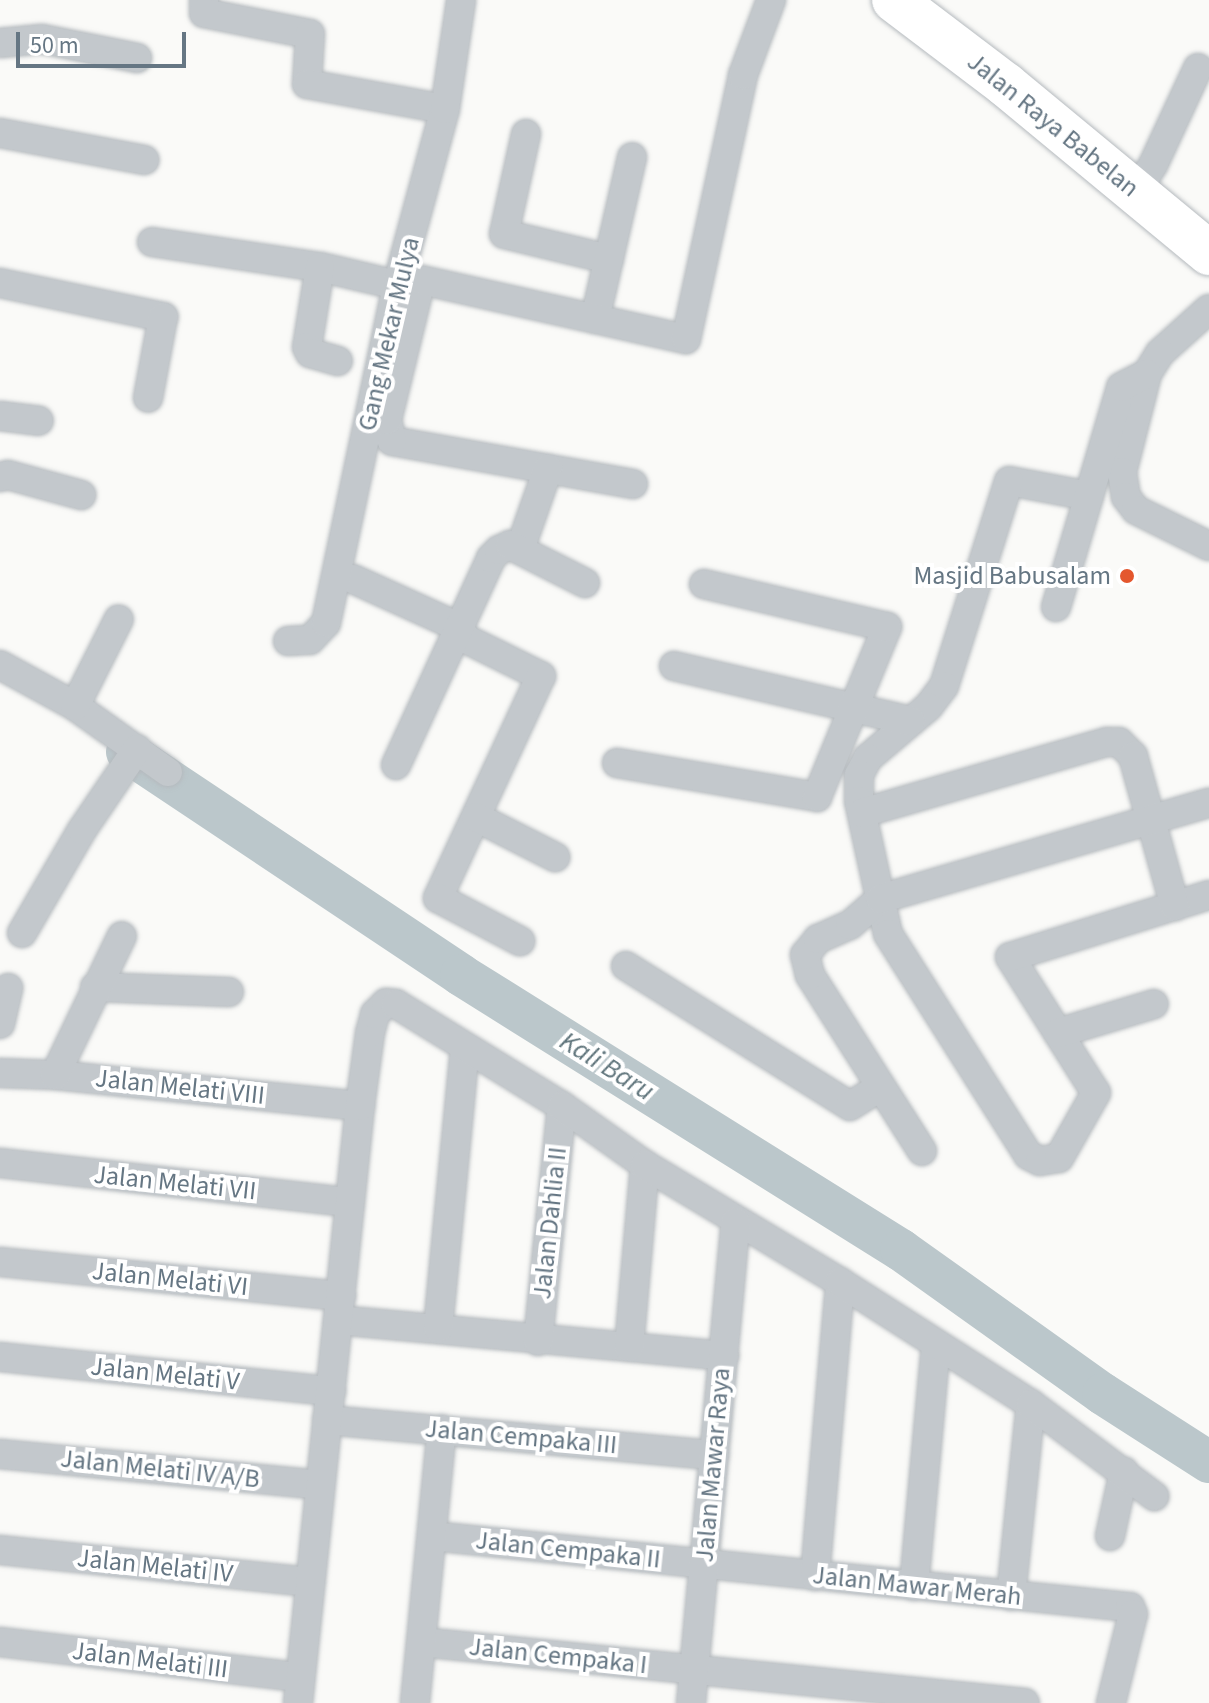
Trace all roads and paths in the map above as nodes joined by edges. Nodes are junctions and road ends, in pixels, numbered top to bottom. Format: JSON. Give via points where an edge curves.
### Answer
{"nodes":[{"id":1,"x":204,"y":0,"type":"edge"},
{"id":2,"x":461,"y":0,"type":"edge"},
{"id":3,"x":771,"y":0,"type":"edge"},
{"id":4,"x":894,"y":0,"type":"edge"},
{"id":5,"x":0,"y":43,"type":"edge"},
{"id":6,"x":137,"y":58,"type":"dead end"},
{"id":7,"x":1198,"y":68,"type":"dead end"},
{"id":8,"x":445,"y":109,"type":"junction"},
{"id":9,"x":0,"y":133,"type":"edge"},
{"id":10,"x":526,"y":134,"type":"dead end"},
{"id":11,"x":632,"y":157,"type":"dead end"},
{"id":12,"x":144,"y":160,"type":"dead end"},
{"id":13,"x":1136,"y":192,"type":"junction"},
{"id":14,"x":152,"y":242,"type":"dead end"},
{"id":15,"x":1209,"y":253,"type":"edge"},
{"id":16,"x":609,"y":259,"type":"junction"},
{"id":17,"x":320,"y":267,"type":"junction"},
{"id":18,"x":0,"y":283,"type":"edge"},
{"id":19,"x":408,"y":286,"type":"junction"},
{"id":20,"x":1209,"y":309,"type":"edge"},
{"id":21,"x":595,"y":319,"type":"junction"},
{"id":22,"x":338,"y":361,"type":"dead end"},
{"id":23,"x":1147,"y":374,"type":"junction"},
{"id":24,"x":148,"y":398,"type":"dead end"},
{"id":25,"x":0,"y":416,"type":"edge"},
{"id":26,"x":39,"y":421,"type":"dead end"},
{"id":27,"x":548,"y":469,"type":"junction"},
{"id":28,"x":0,"y":477,"type":"edge"},
{"id":29,"x":633,"y":484,"type":"dead end"},
{"id":30,"x":81,"y":495,"type":"dead end"},
{"id":31,"x":1089,"y":496,"type":"junction"},
{"id":32,"x":1209,"y":546,"type":"edge"},
{"id":33,"x":520,"y":549,"type":"junction"},
{"id":34,"x":353,"y":579,"type":"dead end"},
{"id":35,"x":585,"y":583,"type":"dead end"},
{"id":36,"x":704,"y":584,"type":"dead end"},
{"id":37,"x":1056,"y":607,"type":"dead end"},
{"id":38,"x":119,"y":619,"type":"dead end"},
{"id":39,"x":459,"y":627,"type":"junction"},
{"id":40,"x":288,"y":641,"type":"dead end"},
{"id":41,"x":0,"y":665,"type":"edge"},
{"id":42,"x":674,"y":666,"type":"dead end"},
{"id":43,"x":75,"y":706,"type":"junction"},
{"id":44,"x":855,"y":708,"type":"junction"},
{"id":45,"x":911,"y":721,"type":"junction"},
{"id":46,"x":133,"y":754,"type":"junction"},
{"id":47,"x":617,"y":763,"type":"dead end"},
{"id":48,"x":396,"y":765,"type":"dead end"},
{"id":49,"x":168,"y":772,"type":"dead end"},
{"id":50,"x":1209,"y":803,"type":"edge"},
{"id":51,"x":862,"y":813,"type":"junction"},
{"id":52,"x":476,"y":817,"type":"junction"},
{"id":53,"x":1150,"y":820,"type":"junction"},
{"id":54,"x":555,"y":857,"type":"dead end"},
{"id":55,"x":1209,"y":895,"type":"edge"},
{"id":56,"x":880,"y":899,"type":"junction"},
{"id":57,"x":1175,"y":906,"type":"junction"},
{"id":58,"x":22,"y":933,"type":"dead end"},
{"id":59,"x":122,"y":936,"type":"dead end"},
{"id":60,"x":520,"y":941,"type":"dead end"},
{"id":61,"x":626,"y":966,"type":"dead end"},
{"id":62,"x":95,"y":987,"type":"junction"},
{"id":63,"x":8,"y":988,"type":"dead end"},
{"id":64,"x":229,"y":992,"type":"dead end"},
{"id":65,"x":1154,"y":1004,"type":"dead end"},
{"id":66,"x":0,"y":1024,"type":"edge"},
{"id":67,"x":1058,"y":1033,"type":"junction"},
{"id":68,"x":465,"y":1049,"type":"junction"},
{"id":69,"x":0,"y":1073,"type":"edge"},
{"id":70,"x":55,"y":1075,"type":"junction"},
{"id":71,"x":881,"y":1087,"type":"junction"},
{"id":72,"x":360,"y":1106,"type":"junction"},
{"id":73,"x":562,"y":1106,"type":"junction"},
{"id":74,"x":922,"y":1151,"type":"dead end"},
{"id":75,"x":0,"y":1163,"type":"edge"},
{"id":76,"x":645,"y":1165,"type":"junction"},
{"id":77,"x":350,"y":1202,"type":"junction"},
{"id":78,"x":735,"y":1225,"type":"junction"},
{"id":79,"x":0,"y":1262,"type":"edge"},
{"id":80,"x":840,"y":1282,"type":"junction"},
{"id":81,"x":339,"y":1308,"type":"junction"},
{"id":82,"x":438,"y":1328,"type":"junction"},
{"id":83,"x":538,"y":1341,"type":"junction"},
{"id":84,"x":936,"y":1345,"type":"junction"},
{"id":85,"x":629,"y":1347,"type":"junction"},
{"id":86,"x":724,"y":1356,"type":"junction"},
{"id":87,"x":0,"y":1357,"type":"edge"},
{"id":88,"x":331,"y":1391,"type":"junction"},
{"id":89,"x":1031,"y":1404,"type":"junction"},
{"id":90,"x":327,"y":1420,"type":"junction"},
{"id":91,"x":442,"y":1429,"type":"junction"},
{"id":92,"x":0,"y":1454,"type":"edge"},
{"id":93,"x":714,"y":1455,"type":"junction"},
{"id":94,"x":1124,"y":1472,"type":"junction"},
{"id":95,"x":320,"y":1485,"type":"junction"},
{"id":96,"x":1154,"y":1496,"type":"dead end"},
{"id":97,"x":432,"y":1536,"type":"junction"},
{"id":98,"x":1110,"y":1536,"type":"dead end"},
{"id":99,"x":0,"y":1550,"type":"edge"},
{"id":100,"x":704,"y":1565,"type":"junction"},
{"id":101,"x":815,"y":1576,"type":"junction"},
{"id":102,"x":310,"y":1582,"type":"junction"},
{"id":103,"x":914,"y":1586,"type":"junction"},
{"id":104,"x":1011,"y":1596,"type":"junction"},
{"id":105,"x":0,"y":1642,"type":"edge"},
{"id":106,"x":421,"y":1642,"type":"junction"},
{"id":107,"x":695,"y":1670,"type":"junction"},
{"id":108,"x":299,"y":1690,"type":"edge"},
{"id":109,"x":415,"y":1703,"type":"edge"},
{"id":110,"x":691,"y":1703,"type":"edge"},
{"id":111,"x":1025,"y":1703,"type":"edge"},
{"id":112,"x":1111,"y":1703,"type":"edge"}],
"edges":[{"from":1,"to":8,"type":"street","via":[[204,13],[310,34],[307,84]]},
{"from":2,"to":8,"type":"street","name":"Gang Mekar Mulya"},
{"from":3,"to":21,"type":"street","via":[[743,75],[686,339]]},
{"from":4,"to":13,"type":"main road","name":"Jalan Raya Babelan"},
{"from":5,"to":6,"type":"street","via":[[42,39]]},
{"from":7,"to":13,"type":"street"},
{"from":8,"to":19,"type":"street","name":"Gang Mekar Mulya"},
{"from":9,"to":12,"type":"street"},
{"from":10,"to":16,"type":"street","via":[[504,234]]},
{"from":11,"to":16,"type":"street"},
{"from":13,"to":15,"type":"main road","name":"Jalan Raya Babelan"},
{"from":14,"to":17,"type":"street"},
{"from":16,"to":21,"type":"street"},
{"from":17,"to":19,"type":"street"},
{"from":17,"to":22,"type":"street","via":[[307,347],[310,353]]},
{"from":18,"to":24,"type":"street","via":[[163,317]]},
{"from":19,"to":21,"type":"street","via":[[421,280]]},
{"from":19,"to":27,"type":"street","via":[[387,420],[392,441]]},
{"from":19,"to":40,"type":"street","name":"Gang Mekar Mulya","via":[[326,623],[310,640]]},
{"from":20,"to":23,"type":"street","via":[[1160,353]]},
{"from":23,"to":31,"type":"street","via":[[1121,387]]},
{"from":23,"to":32,"type":"street","via":[[1122,472],[1126,497],[1146,518]]},
{"from":25,"to":26,"type":"street"},
{"from":27,"to":29,"type":"street"},
{"from":27,"to":33,"type":"street"},
{"from":28,"to":30,"type":"street"},
{"from":31,"to":37,"type":"street"},
{"from":31,"to":45,"type":"street","via":[[1009,481],[944,686]]},
{"from":33,"to":35,"type":"street"},
{"from":33,"to":39,"type":"street","via":[[510,545],[491,558]]},
{"from":34,"to":39,"type":"street"},
{"from":36,"to":44,"type":"street","via":[[887,627]]},
{"from":38,"to":43,"type":"street"},
{"from":39,"to":48,"type":"street"},
{"from":39,"to":52,"type":"street","via":[[466,639],[541,676]]},
{"from":41,"to":43,"type":"street"},
{"from":42,"to":44,"type":"street"},
{"from":43,"to":46,"type":"street"},
{"from":44,"to":45,"type":"street"},
{"from":44,"to":47,"type":"street","via":[[817,797]]},
{"from":45,"to":51,"type":"street","via":[[868,758],[859,775]]},
{"from":46,"to":49,"type":"street"},
{"from":46,"to":58,"type":"street"},
{"from":50,"to":53,"type":"street"},
{"from":51,"to":53,"type":"street","via":[[1119,742],[1133,756]]},
{"from":51,"to":56,"type":"street"},
{"from":52,"to":54,"type":"street"},
{"from":52,"to":60,"type":"street","via":[[438,898]]},
{"from":53,"to":56,"type":"street"},
{"from":53,"to":57,"type":"street"},
{"from":55,"to":57,"type":"street"},
{"from":56,"to":67,"type":"street","via":[[888,934],[1028,1155],[1040,1161],[1059,1158],[1096,1093]]},
{"from":56,"to":71,"type":"street","via":[[850,925],[818,939],[805,955],[810,975]]},
{"from":57,"to":67,"type":"street","via":[[1010,957]]},
{"from":59,"to":62,"type":"street"},
{"from":61,"to":71,"type":"street","via":[[850,1106]]},
{"from":62,"to":64,"type":"street"},
{"from":62,"to":70,"type":"street"},
{"from":63,"to":66,"type":"street"},
{"from":65,"to":67,"type":"street"},
{"from":68,"to":72,"type":"street","via":[[396,1004],[386,1003],[375,1014],[370,1033]]},
{"from":68,"to":73,"type":"street"},
{"from":68,"to":82,"type":"street"},
{"from":69,"to":70,"type":"street","name":"Jalan Melati VIII"},
{"from":70,"to":72,"type":"street","name":"Jalan Melati VIII"},
{"from":71,"to":74,"type":"street"},
{"from":72,"to":77,"type":"street"},
{"from":73,"to":76,"type":"street"},
{"from":73,"to":83,"type":"street","name":"Jalan Dahlia II"},
{"from":75,"to":77,"type":"street","name":"Jalan Melati VII"},
{"from":76,"to":78,"type":"street"},
{"from":76,"to":85,"type":"street"},
{"from":77,"to":81,"type":"street"},
{"from":78,"to":80,"type":"street"},
{"from":78,"to":86,"type":"street","name":"Jalan Mawar Raya"},
{"from":79,"to":81,"type":"street","name":"Jalan Melati VI"},
{"from":80,"to":84,"type":"street"},
{"from":80,"to":101,"type":"street"},
{"from":81,"to":82,"type":"street","name":"Jalan Melati VI"},
{"from":81,"to":88,"type":"street"},
{"from":82,"to":83,"type":"street","name":"Jalan Melati VI"},
{"from":83,"to":85,"type":"street","name":"Jalan Melati VI"},
{"from":84,"to":89,"type":"street"},
{"from":84,"to":103,"type":"street"},
{"from":85,"to":86,"type":"street","name":"Jalan Melati VI"},
{"from":86,"to":93,"type":"street","name":"Jalan Mawar Raya"},
{"from":87,"to":88,"type":"street","name":"Jalan Melati V"},
{"from":88,"to":90,"type":"street"},
{"from":89,"to":94,"type":"street"},
{"from":89,"to":104,"type":"street"},
{"from":90,"to":91,"type":"street","name":"Jalan Cempaka III"},
{"from":90,"to":95,"type":"street"},
{"from":91,"to":93,"type":"street","name":"Jalan Cempaka III"},
{"from":91,"to":97,"type":"street"},
{"from":92,"to":95,"type":"street","name":"Jalan Melati IV A/B"},
{"from":93,"to":100,"type":"street","name":"Jalan Mawar Raya"},
{"from":94,"to":96,"type":"street"},
{"from":94,"to":98,"type":"street"},
{"from":95,"to":102,"type":"street"},
{"from":97,"to":100,"type":"street","name":"Jalan Cempaka II"},
{"from":97,"to":106,"type":"street"},
{"from":99,"to":102,"type":"street","name":"Jalan Melati IV"},
{"from":100,"to":101,"type":"street","name":"Jalan Mawar Merah"},
{"from":100,"to":107,"type":"street","name":"Jalan Mawar Raya"},
{"from":101,"to":103,"type":"street","name":"Jalan Mawar Merah"},
{"from":102,"to":108,"type":"street"},
{"from":103,"to":104,"type":"street","name":"Jalan Mawar Merah"},
{"from":104,"to":112,"type":"street","name":"Jalan Mawar Merah","via":[[1130,1607],[1133,1614]]},
{"from":105,"to":108,"type":"street","name":"Jalan Melati III"},
{"from":106,"to":107,"type":"street","name":"Jalan Cempaka I"},
{"from":106,"to":109,"type":"street"},
{"from":107,"to":110,"type":"street","name":"Jalan Mawar Raya"},
{"from":107,"to":111,"type":"street","name":"Jalan Cempaka I"}]}
